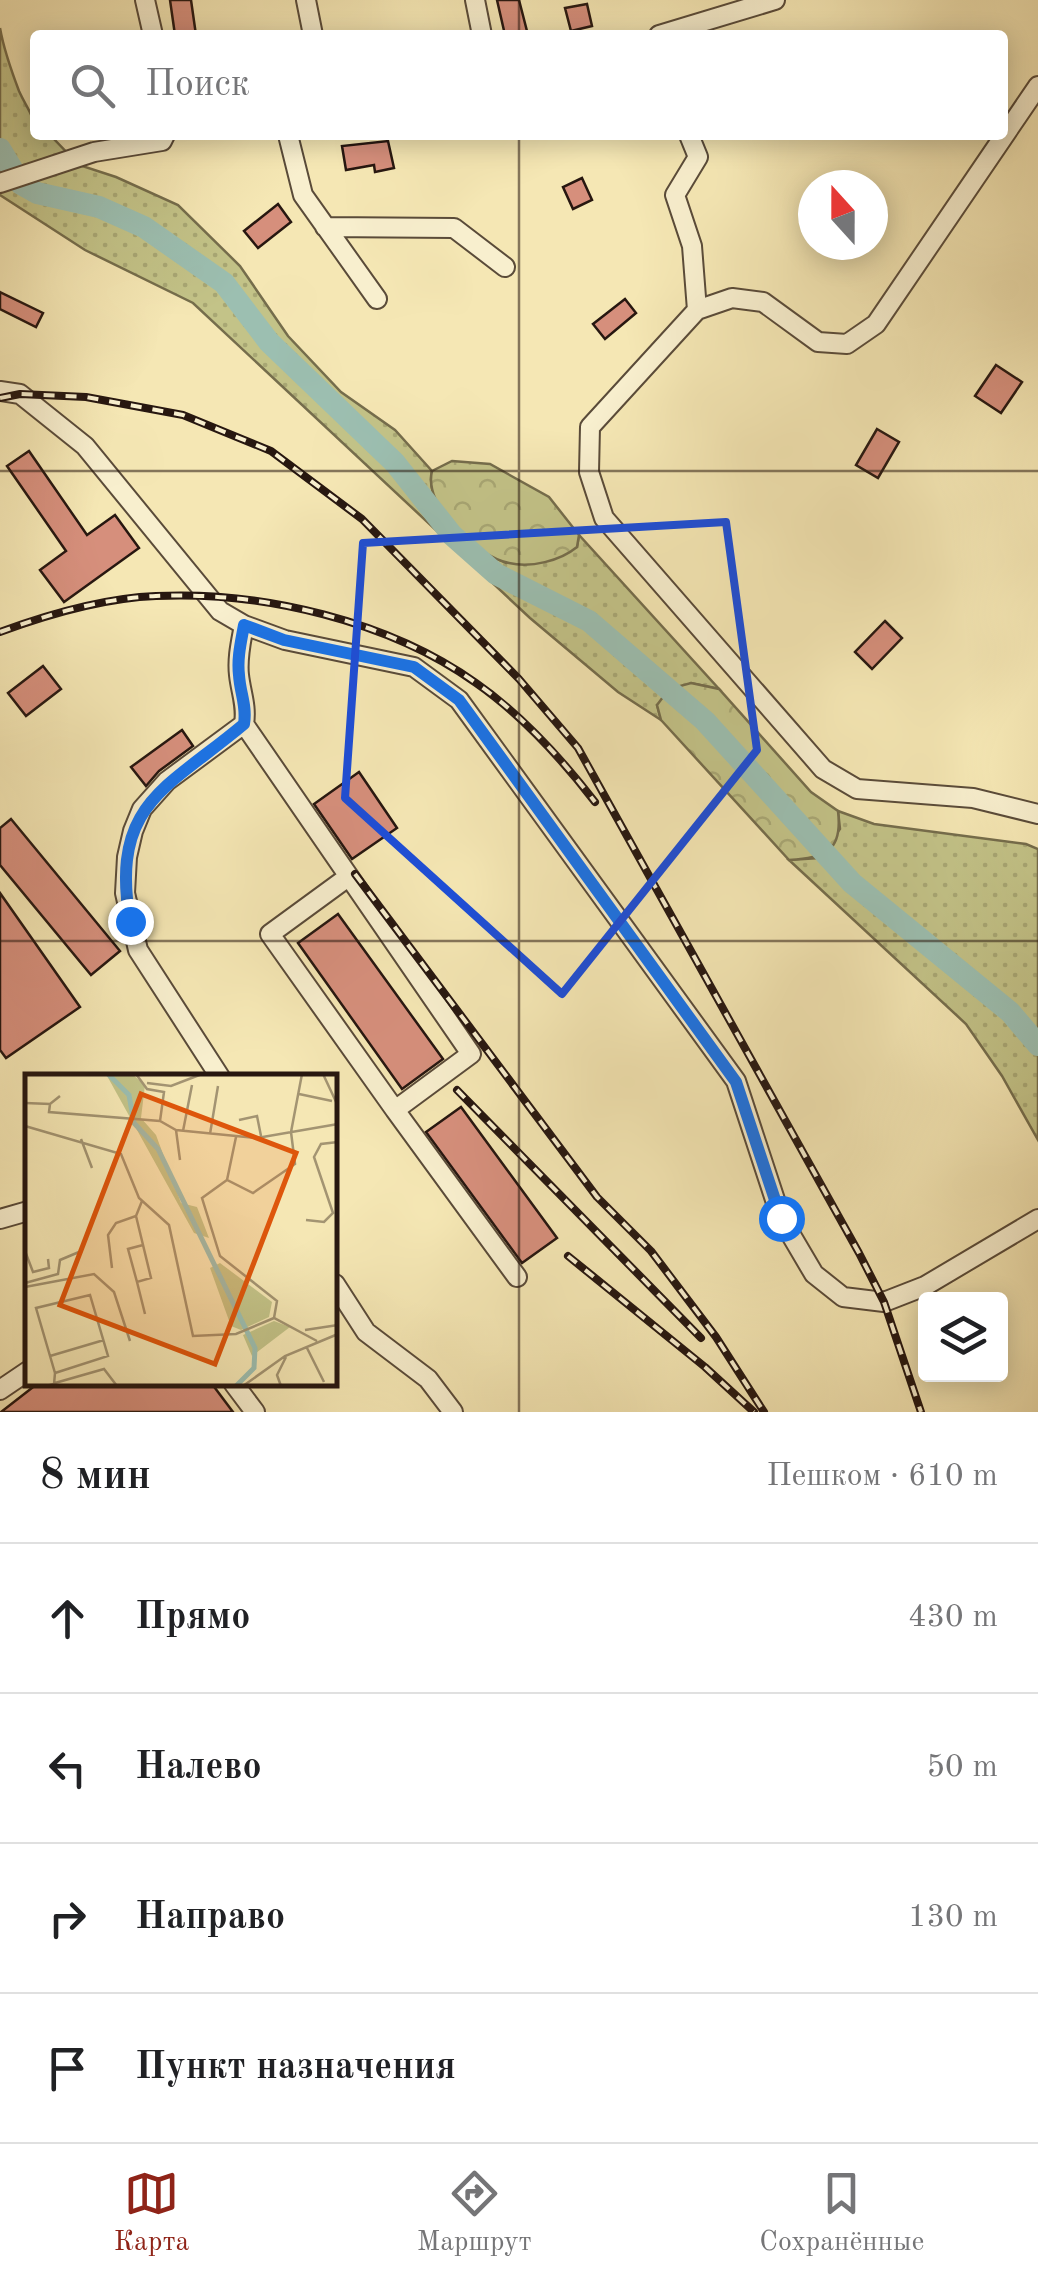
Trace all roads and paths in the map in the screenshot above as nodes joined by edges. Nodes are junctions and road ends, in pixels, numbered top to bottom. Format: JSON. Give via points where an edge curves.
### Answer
{"nodes":[{"id":1,"x":145,"y":0,"type":"edge"},
{"id":2,"x":306,"y":0,"type":"edge"},
{"id":3,"x":475,"y":0,"type":"edge"},
{"id":4,"x":775,"y":0,"type":"edge"},
{"id":5,"x":152,"y":30,"type":"edge"},
{"id":6,"x":312,"y":30,"type":"edge"},
{"id":7,"x":481,"y":30,"type":"edge"},
{"id":8,"x":676,"y":30,"type":"edge"},
{"id":9,"x":1038,"y":86,"type":"edge"},
{"id":10,"x":1008,"y":130,"type":"edge"},
{"id":11,"x":162,"y":140,"type":"edge"},
{"id":12,"x":289,"y":140,"type":"edge"},
{"id":13,"x":691,"y":140,"type":"edge"},
{"id":14,"x":1001,"y":140,"type":"edge"},
{"id":15,"x":10,"y":180,"type":"edge"},
{"id":16,"x":324,"y":228,"type":"junction"},
{"id":17,"x":506,"y":267,"type":"dead end"},
{"id":18,"x":377,"y":299,"type":"dead end"},
{"id":19,"x":697,"y":310,"type":"junction"},
{"id":20,"x":0,"y":391,"type":"edge"},
{"id":21,"x":244,"y":625,"type":"junction"},
{"id":22,"x":244,"y":724,"type":"junction"},
{"id":23,"x":1038,"y":814,"type":"edge"},
{"id":24,"x":348,"y":877,"type":"junction"},
{"id":25,"x":218,"y":1074,"type":"edge"},
{"id":26,"x":396,"y":1110,"type":"junction"},
{"id":27,"x":25,"y":1212,"type":"edge"},
{"id":28,"x":0,"y":1219,"type":"edge"},
{"id":29,"x":1038,"y":1219,"type":"edge"},
{"id":30,"x":517,"y":1278,"type":"dead end"},
{"id":31,"x":338,"y":1289,"type":"edge"},
{"id":32,"x":25,"y":1372,"type":"edge"},
{"id":33,"x":236,"y":1387,"type":"edge"},
{"id":34,"x":0,"y":1390,"type":"edge"},
{"id":35,"x":255,"y":1412,"type":"edge"},
{"id":36,"x":453,"y":1412,"type":"edge"}],
"edges":[{"from":1,"to":5,"type":"street"},
{"from":2,"to":6,"type":"street"},
{"from":3,"to":7,"type":"street"},
{"from":4,"to":8,"type":"street"},
{"from":9,"to":10,"type":"street"},
{"from":11,"to":15,"type":"street","via":[[94,152]]},
{"from":12,"to":16,"type":"street","via":[[303,195]]},
{"from":13,"to":19,"type":"street","via":[[698,157],[676,195],[692,246]]},
{"from":14,"to":19,"type":"street","via":[[876,324],[847,344],[818,342],[762,302],[732,298]]},
{"from":16,"to":17,"type":"street","via":[[454,228]]},
{"from":16,"to":18,"type":"street"},
{"from":19,"to":23,"type":"street","via":[[590,426],[590,472],[604,518],[823,769],[857,789],[973,798]]},
{"from":20,"to":21,"type":"street","via":[[20,394],[85,446],[220,611]]},
{"from":21,"to":22,"type":"street","via":[[238,658]]},
{"from":21,"to":29,"type":"street","via":[[414,667],[459,700],[736,1082],[781,1218],[814,1274],[843,1297],[884,1302],[925,1286]]},
{"from":22,"to":24,"type":"street"},
{"from":22,"to":25,"type":"street","via":[[167,781],[142,809],[126,875],[138,950]]},
{"from":24,"to":26,"type":"street","via":[[471,1054]]},
{"from":24,"to":26,"type":"street","via":[[270,934]]},
{"from":26,"to":30,"type":"street"},
{"from":27,"to":28,"type":"street"},
{"from":31,"to":36,"type":"street","via":[[366,1332],[428,1378]]},
{"from":32,"to":34,"type":"street"},
{"from":33,"to":35,"type":"street"}]}
